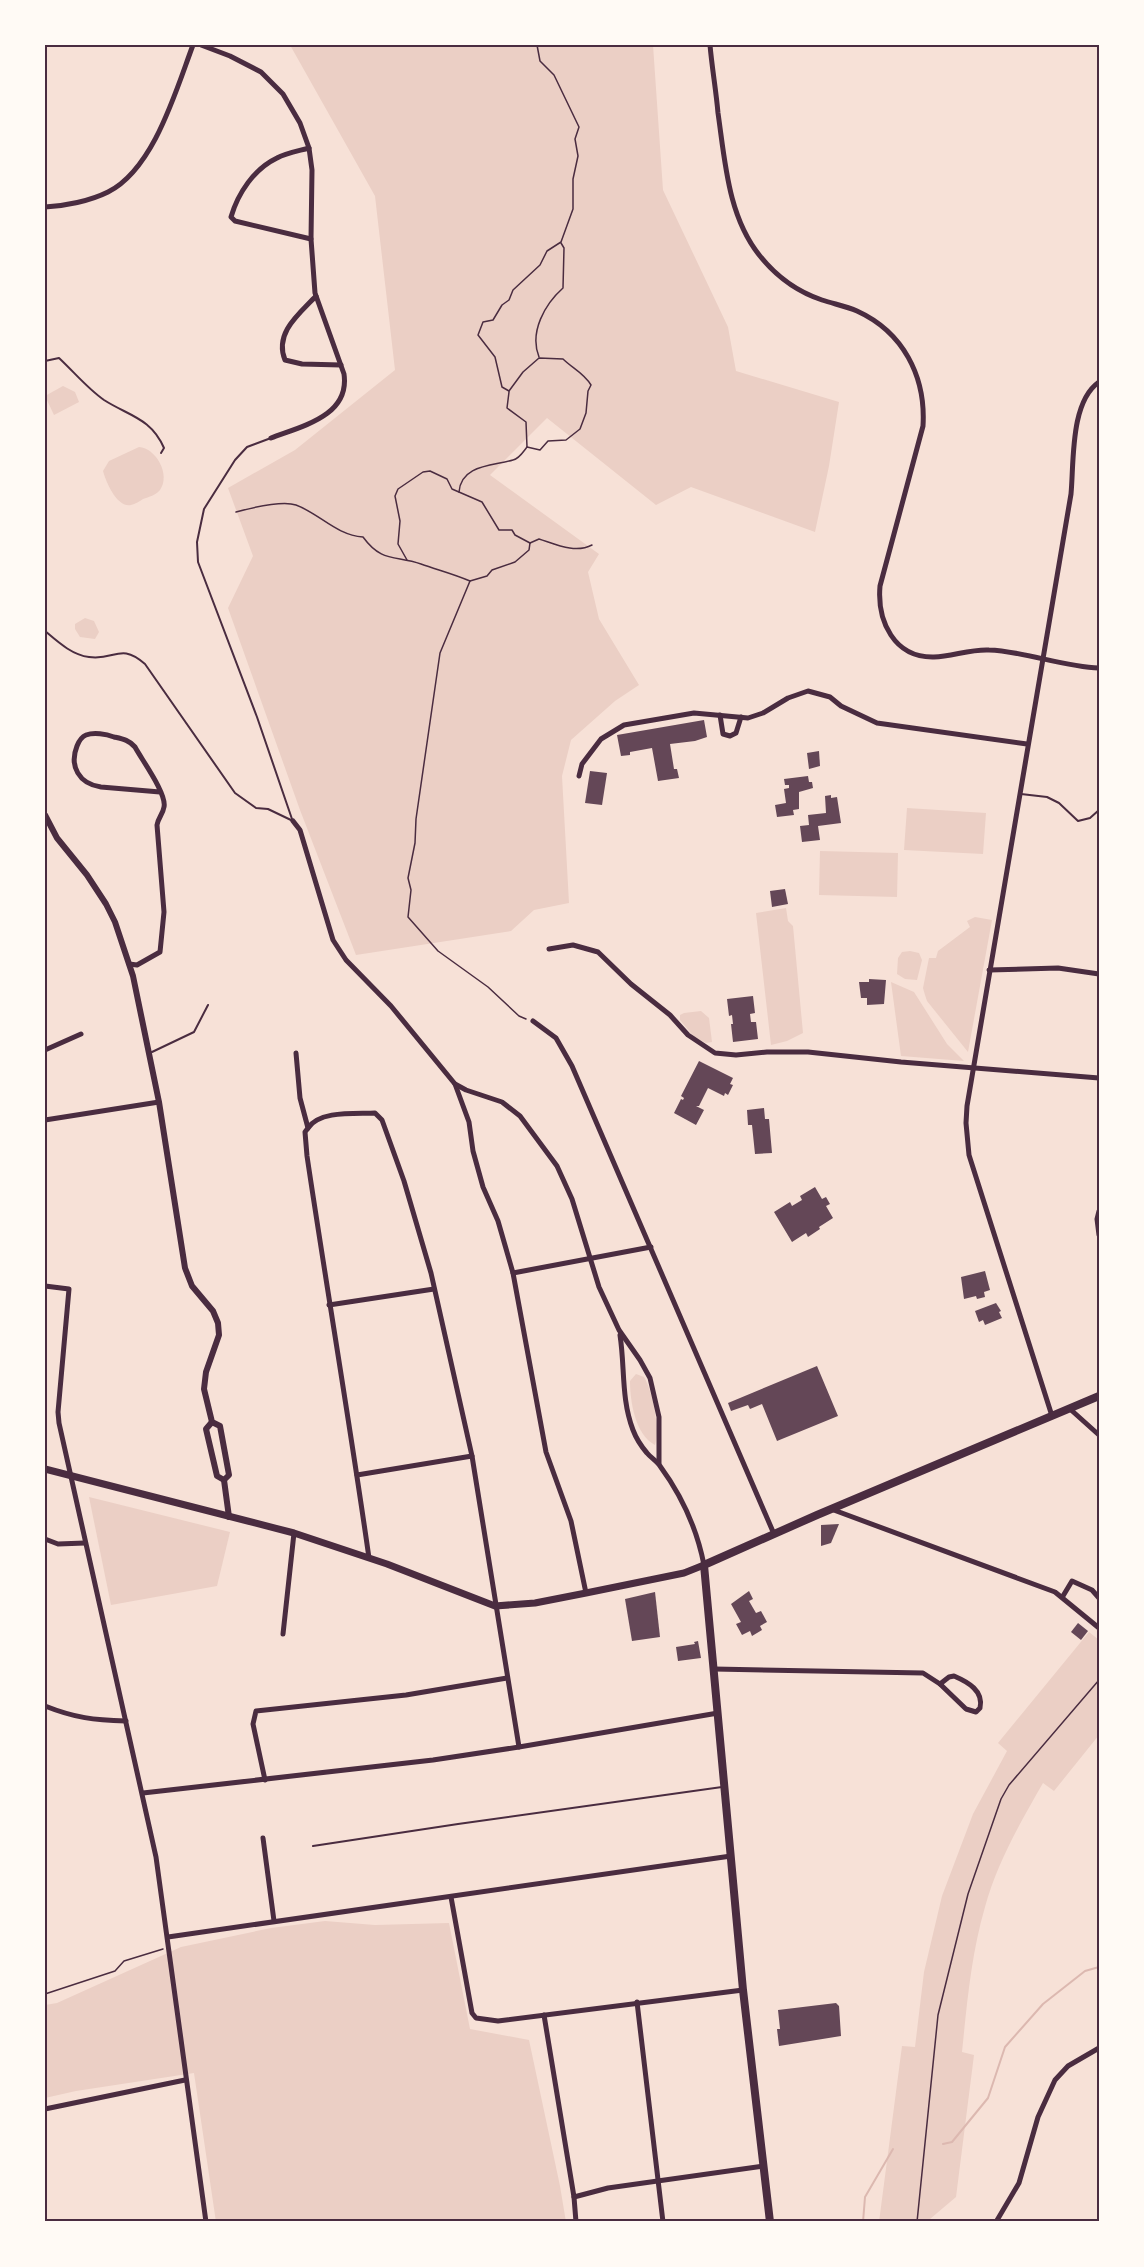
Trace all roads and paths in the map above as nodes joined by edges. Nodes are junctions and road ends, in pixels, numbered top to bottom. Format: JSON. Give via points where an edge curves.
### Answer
{"nodes":[{"id":1,"x":193,"y":45,"type":"edge"},
{"id":2,"x":201,"y":45,"type":"edge"},
{"id":3,"x":537,"y":45,"type":"edge"},
{"id":4,"x":710,"y":45,"type":"edge"},
{"id":5,"x":309,"y":148,"type":"junction"},
{"id":6,"x":45,"y":207,"type":"edge"},
{"id":7,"x":311,"y":239,"type":"junction"},
{"id":8,"x":561,"y":242,"type":"junction"},
{"id":9,"x":316,"y":297,"type":"junction"},
{"id":10,"x":539,"y":358,"type":"junction"},
{"id":11,"x":45,"y":361,"type":"edge"},
{"id":12,"x":341,"y":365,"type":"junction"},
{"id":13,"x":1099,"y":382,"type":"edge"},
{"id":14,"x":509,"y":391,"type":"junction"},
{"id":15,"x":271,"y":438,"type":"joint"},
{"id":16,"x":527,"y":447,"type":"junction"},
{"id":17,"x":161,"y":453,"type":"dead end"},
{"id":18,"x":459,"y":492,"type":"junction"},
{"id":19,"x":236,"y":512,"type":"dead end"},
{"id":20,"x":530,"y":543,"type":"junction"},
{"id":21,"x":592,"y":545,"type":"dead end"},
{"id":22,"x":407,"y":561,"type":"junction"},
{"id":23,"x":470,"y":581,"type":"junction"},
{"id":24,"x":45,"y":631,"type":"edge"},
{"id":25,"x":1042,"y":660,"type":"junction"},
{"id":26,"x":1099,"y":668,"type":"edge"},
{"id":27,"x":720,"y":715,"type":"junction"},
{"id":28,"x":741,"y":717,"type":"junction"},
{"id":29,"x":1027,"y":744,"type":"junction"},
{"id":30,"x":579,"y":776,"type":"dead end"},
{"id":31,"x":160,"y":792,"type":"junction"},
{"id":32,"x":1019,"y":793,"type":"junction"},
{"id":33,"x":1099,"y":810,"type":"edge"},
{"id":34,"x":45,"y":815,"type":"edge"},
{"id":35,"x":293,"y":821,"type":"junction"},
{"id":36,"x":549,"y":949,"type":"dead end"},
{"id":37,"x":129,"y":964,"type":"junction"},
{"id":38,"x":989,"y":970,"type":"junction"},
{"id":39,"x":1099,"y":974,"type":"edge"},
{"id":40,"x":208,"y":1005,"type":"dead end"},
{"id":41,"x":533,"y":1021,"type":"joint"},
{"id":42,"x":81,"y":1034,"type":"dead end"},
{"id":43,"x":45,"y":1050,"type":"edge"},
{"id":44,"x":149,"y":1053,"type":"junction"},
{"id":45,"x":296,"y":1053,"type":"dead end"},
{"id":46,"x":974,"y":1067,"type":"junction"},
{"id":47,"x":1099,"y":1078,"type":"edge"},
{"id":48,"x":455,"y":1084,"type":"junction"},
{"id":49,"x":159,"y":1102,"type":"junction"},
{"id":50,"x":46,"y":1119,"type":"edge"},
{"id":51,"x":308,"y":1128,"type":"junction"},
{"id":52,"x":1099,"y":1211,"type":"edge"},
{"id":53,"x":1099,"y":1235,"type":"edge"},
{"id":54,"x":651,"y":1248,"type":"junction"},
{"id":55,"x":590,"y":1259,"type":"junction"},
{"id":56,"x":513,"y":1273,"type":"junction"},
{"id":57,"x":45,"y":1286,"type":"edge"},
{"id":58,"x":435,"y":1289,"type":"junction"},
{"id":59,"x":329,"y":1305,"type":"junction"},
{"id":60,"x":619,"y":1330,"type":"junction"},
{"id":61,"x":1099,"y":1396,"type":"edge"},
{"id":62,"x":1070,"y":1408,"type":"junction"},
{"id":63,"x":1052,"y":1416,"type":"junction"},
{"id":64,"x":212,"y":1422,"type":"junction"},
{"id":65,"x":1099,"y":1435,"type":"edge"},
{"id":66,"x":472,"y":1456,"type":"junction"},
{"id":67,"x":659,"y":1463,"type":"junction"},
{"id":68,"x":45,"y":1469,"type":"edge"},
{"id":69,"x":357,"y":1475,"type":"junction"},
{"id":70,"x":72,"y":1477,"type":"junction"},
{"id":71,"x":224,"y":1480,"type":"junction"},
{"id":72,"x":831,"y":1509,"type":"junction"},
{"id":73,"x":230,"y":1517,"type":"junction"},
{"id":74,"x":294,"y":1533,"type":"junction"},
{"id":75,"x":774,"y":1534,"type":"junction"},
{"id":76,"x":45,"y":1539,"type":"edge"},
{"id":77,"x":85,"y":1543,"type":"junction"},
{"id":78,"x":369,"y":1558,"type":"junction"},
{"id":79,"x":704,"y":1565,"type":"junction"},
{"id":80,"x":586,"y":1593,"type":"junction"},
{"id":81,"x":1062,"y":1596,"type":"junction"},
{"id":82,"x":1099,"y":1598,"type":"edge"},
{"id":83,"x":495,"y":1606,"type":"junction"},
{"id":84,"x":1099,"y":1628,"type":"edge"},
{"id":85,"x":283,"y":1635,"type":"dead end"},
{"id":86,"x":714,"y":1669,"type":"junction"},
{"id":87,"x":507,"y":1678,"type":"junction"},
{"id":88,"x":1099,"y":1680,"type":"edge"},
{"id":89,"x":940,"y":1684,"type":"junction"},
{"id":90,"x":45,"y":1706,"type":"edge"},
{"id":91,"x":718,"y":1713,"type":"junction"},
{"id":92,"x":126,"y":1721,"type":"junction"},
{"id":93,"x":519,"y":1748,"type":"junction"},
{"id":94,"x":265,"y":1780,"type":"junction"},
{"id":95,"x":725,"y":1787,"type":"junction"},
{"id":96,"x":143,"y":1793,"type":"junction"},
{"id":97,"x":263,"y":1838,"type":"dead end"},
{"id":98,"x":313,"y":1846,"type":"dead end"},
{"id":99,"x":731,"y":1856,"type":"junction"},
{"id":100,"x":451,"y":1897,"type":"junction"},
{"id":101,"x":274,"y":1921,"type":"junction"},
{"id":102,"x":168,"y":1937,"type":"junction"},
{"id":103,"x":168,"y":1947,"type":"junction"},
{"id":104,"x":743,"y":1990,"type":"junction"},
{"id":105,"x":45,"y":1994,"type":"edge"},
{"id":106,"x":637,"y":2002,"type":"junction"},
{"id":107,"x":544,"y":2015,"type":"junction"},
{"id":108,"x":1099,"y":2048,"type":"edge"},
{"id":109,"x":186,"y":2080,"type":"junction"},
{"id":110,"x":45,"y":2109,"type":"edge"},
{"id":111,"x":764,"y":2166,"type":"junction"},
{"id":112,"x":658,"y":2181,"type":"junction"},
{"id":113,"x":574,"y":2197,"type":"junction"},
{"id":114,"x":206,"y":2222,"type":"edge"},
{"id":115,"x":576,"y":2222,"type":"edge"},
{"id":116,"x":663,"y":2222,"type":"edge"},
{"id":117,"x":770,"y":2222,"type":"edge"},
{"id":118,"x":917,"y":2222,"type":"edge"},
{"id":119,"x":996,"y":2222,"type":"edge"}],
"edges":[{"from":1,"to":6,"type":"street","via":[[162,127],[135,170],[109,192],[72,204]]},
{"from":2,"to":5,"type":"street","via":[[261,72],[283,94]]},
{"from":3,"to":8,"type":"path","via":[[540,61],[554,75],[579,127],[575,139],[578,156],[573,209]]},
{"from":4,"to":25,"type":"street","via":[[726,171],[749,239],[773,270],[793,285],[811,296],[855,310],[886,329],[910,358],[921,385],[923,426],[880,586],[880,612],[887,632],[921,656],[990,650]]},
{"from":5,"to":7,"type":"street"},
{"from":5,"to":7,"type":"street","via":[[265,165],[248,183],[231,217]]},
{"from":7,"to":9,"type":"street"},
{"from":8,"to":10,"type":"path","via":[[563,288],[550,299],[539,323]]},
{"from":8,"to":14,"type":"path","via":[[547,251],[540,265],[513,290],[493,320],[483,322],[480,329],[478,335],[495,357],[502,387]]},
{"from":9,"to":12,"type":"street"},
{"from":9,"to":12,"type":"street","via":[[287,326],[282,354],[285,360],[302,364]]},
{"from":10,"to":14,"type":"path"},
{"from":10,"to":16,"type":"path","via":[[563,359],[591,385],[580,429],[566,440],[548,441],[540,450]]},
{"from":11,"to":17,"type":"lane","via":[[60,358],[103,399],[149,424],[164,448]]},
{"from":12,"to":15,"type":"street","via":[[346,385],[341,400],[320,420]]},
{"from":13,"to":25,"type":"street","via":[[1090,388],[1077,420],[1071,494]]},
{"from":14,"to":16,"type":"path","via":[[507,408],[526,422]]},
{"from":15,"to":35,"type":"lane","via":[[247,447],[204,509],[197,542],[198,561]]},
{"from":16,"to":18,"type":"path","via":[[515,460],[480,466],[462,483]]},
{"from":18,"to":20,"type":"path","via":[[482,502],[500,530],[512,530]]},
{"from":18,"to":22,"type":"path","via":[[452,489],[447,479],[430,471],[398,489],[398,544]]},
{"from":19,"to":22,"type":"path","via":[[285,503],[297,505],[337,530],[363,537],[371,548],[391,559]]},
{"from":20,"to":21,"type":"path","via":[[539,539],[575,549]]},
{"from":20,"to":23,"type":"path","via":[[529,550],[515,562]]},
{"from":22,"to":23,"type":"path"},
{"from":23,"to":41,"type":"path","via":[[440,653],[408,878],[408,917],[438,951],[488,987],[519,1016]]},
{"from":24,"to":35,"type":"lane","via":[[77,654],[91,658],[134,654],[236,793],[256,808],[268,809]]},
{"from":25,"to":26,"type":"street"},
{"from":25,"to":29,"type":"street"},
{"from":27,"to":28,"type":"street"},
{"from":27,"to":28,"type":"street","via":[[723,734],[730,736],[736,733]]},
{"from":27,"to":30,"type":"street","via":[[694,713],[624,725],[601,739],[582,764]]},
{"from":28,"to":29,"type":"street","via":[[763,713],[808,691],[830,697],[877,723]]},
{"from":29,"to":32,"type":"street"},
{"from":31,"to":31,"type":"street","via":[[130,741],[105,735],[87,735],[79,740],[74,764],[86,782]]},
{"from":31,"to":37,"type":"street","via":[[164,808],[158,825],[164,912],[160,952],[136,965]]},
{"from":32,"to":33,"type":"lane","via":[[1047,797],[1078,820],[1090,818]]},
{"from":32,"to":38,"type":"street"},
{"from":34,"to":37,"type":"street","via":[[57,838],[106,904]]},
{"from":35,"to":48,"type":"street","via":[[300,830],[333,940],[346,960],[392,1006]]},
{"from":36,"to":46,"type":"street","via":[[573,945],[598,952],[688,1035],[715,1053],[808,1052]]},
{"from":37,"to":44,"type":"street"},
{"from":38,"to":39,"type":"street","via":[[1058,968]]},
{"from":38,"to":46,"type":"street"},
{"from":40,"to":44,"type":"lane","via":[[194,1032]]},
{"from":41,"to":54,"type":"street","via":[[556,1038],[566,1053]]},
{"from":42,"to":43,"type":"street"},
{"from":44,"to":49,"type":"street"},
{"from":45,"to":51,"type":"street","via":[[300,1098]]},
{"from":46,"to":47,"type":"street"},
{"from":46,"to":63,"type":"street","via":[[966,1123],[969,1155]]},
{"from":48,"to":55,"type":"street","via":[[502,1102],[537,1137],[567,1186]]},
{"from":48,"to":56,"type":"street","via":[[469,1122],[483,1186]]},
{"from":49,"to":50,"type":"street"},
{"from":49,"to":64,"type":"street","via":[[185,1268],[192,1286],[218,1323],[219,1335],[204,1389]]},
{"from":51,"to":58,"type":"street","via":[[312,1121],[329,1116],[375,1113],[383,1122]]},
{"from":51,"to":59,"type":"street","via":[[307,1156]]},
{"from":52,"to":53,"type":"street"},
{"from":54,"to":55,"type":"street"},
{"from":54,"to":75,"type":"street"},
{"from":55,"to":56,"type":"street"},
{"from":55,"to":60,"type":"street"},
{"from":56,"to":80,"type":"street","via":[[546,1452],[571,1521]]},
{"from":57,"to":70,"type":"street","via":[[69,1289],[58,1412]]},
{"from":58,"to":59,"type":"street"},
{"from":58,"to":66,"type":"street"},
{"from":59,"to":69,"type":"street"},
{"from":60,"to":67,"type":"street","via":[[640,1360],[654,1391],[660,1430]]},
{"from":60,"to":67,"type":"street","via":[[624,1396],[632,1428],[647,1454]]},
{"from":61,"to":62,"type":"main road"},
{"from":62,"to":63,"type":"main road"},
{"from":62,"to":65,"type":"street"},
{"from":63,"to":72,"type":"main road"},
{"from":64,"to":71,"type":"street","via":[[206,1429],[217,1476]]},
{"from":64,"to":71,"type":"street","via":[[220,1426],[229,1475]]},
{"from":66,"to":69,"type":"street"},
{"from":66,"to":83,"type":"street"},
{"from":67,"to":79,"type":"street","via":[[688,1511]]},
{"from":68,"to":70,"type":"main road"},
{"from":69,"to":78,"type":"street"},
{"from":70,"to":73,"type":"main road"},
{"from":70,"to":77,"type":"street"},
{"from":71,"to":73,"type":"street"},
{"from":72,"to":75,"type":"main road"},
{"from":72,"to":81,"type":"street"},
{"from":73,"to":74,"type":"main road"},
{"from":74,"to":78,"type":"main road"},
{"from":74,"to":85,"type":"street"},
{"from":75,"to":79,"type":"main road"},
{"from":76,"to":77,"type":"street","via":[[58,1544]]},
{"from":77,"to":92,"type":"street"},
{"from":78,"to":83,"type":"main road"},
{"from":79,"to":80,"type":"main road","via":[[684,1573]]},
{"from":79,"to":86,"type":"main road"},
{"from":80,"to":83,"type":"main road"},
{"from":81,"to":82,"type":"street","via":[[1072,1581],[1092,1590]]},
{"from":81,"to":84,"type":"street"},
{"from":83,"to":87,"type":"street"},
{"from":86,"to":89,"type":"street","via":[[923,1673]]},
{"from":86,"to":91,"type":"main road"},
{"from":87,"to":93,"type":"street"},
{"from":87,"to":94,"type":"street","via":[[406,1695],[256,1711],[253,1724]]},
{"from":88,"to":118,"type":"path","via":[[1009,1785],[968,1894],[938,2015]]},
{"from":89,"to":89,"type":"street","via":[[966,1709],[971,1712],[980,1708],[981,1699],[970,1684],[954,1676]]},
{"from":90,"to":92,"type":"street","via":[[91,1720]]},
{"from":91,"to":93,"type":"street"},
{"from":91,"to":95,"type":"main road"},
{"from":92,"to":96,"type":"street"},
{"from":93,"to":94,"type":"street"},
{"from":94,"to":96,"type":"street"},
{"from":95,"to":98,"type":"lane"},
{"from":95,"to":99,"type":"main road"},
{"from":96,"to":102,"type":"street"},
{"from":97,"to":101,"type":"street"},
{"from":99,"to":100,"type":"street"},
{"from":99,"to":104,"type":"main road"},
{"from":100,"to":101,"type":"street"},
{"from":100,"to":107,"type":"street","via":[[472,2013],[476,2018],[498,2021]]},
{"from":101,"to":102,"type":"street"},
{"from":102,"to":103,"type":"street"},
{"from":103,"to":105,"type":"path","via":[[124,1961],[115,1971]]},
{"from":103,"to":109,"type":"street"},
{"from":104,"to":106,"type":"street"},
{"from":104,"to":111,"type":"main road"},
{"from":106,"to":107,"type":"street"},
{"from":106,"to":112,"type":"street"},
{"from":107,"to":113,"type":"street"},
{"from":108,"to":119,"type":"street","via":[[1076,2061],[1055,2080],[1038,2117],[1019,2183]]},
{"from":109,"to":110,"type":"street"},
{"from":109,"to":114,"type":"street"},
{"from":111,"to":112,"type":"street"},
{"from":111,"to":117,"type":"main road"},
{"from":112,"to":113,"type":"street"},
{"from":112,"to":116,"type":"street"},
{"from":113,"to":115,"type":"street"}]}
